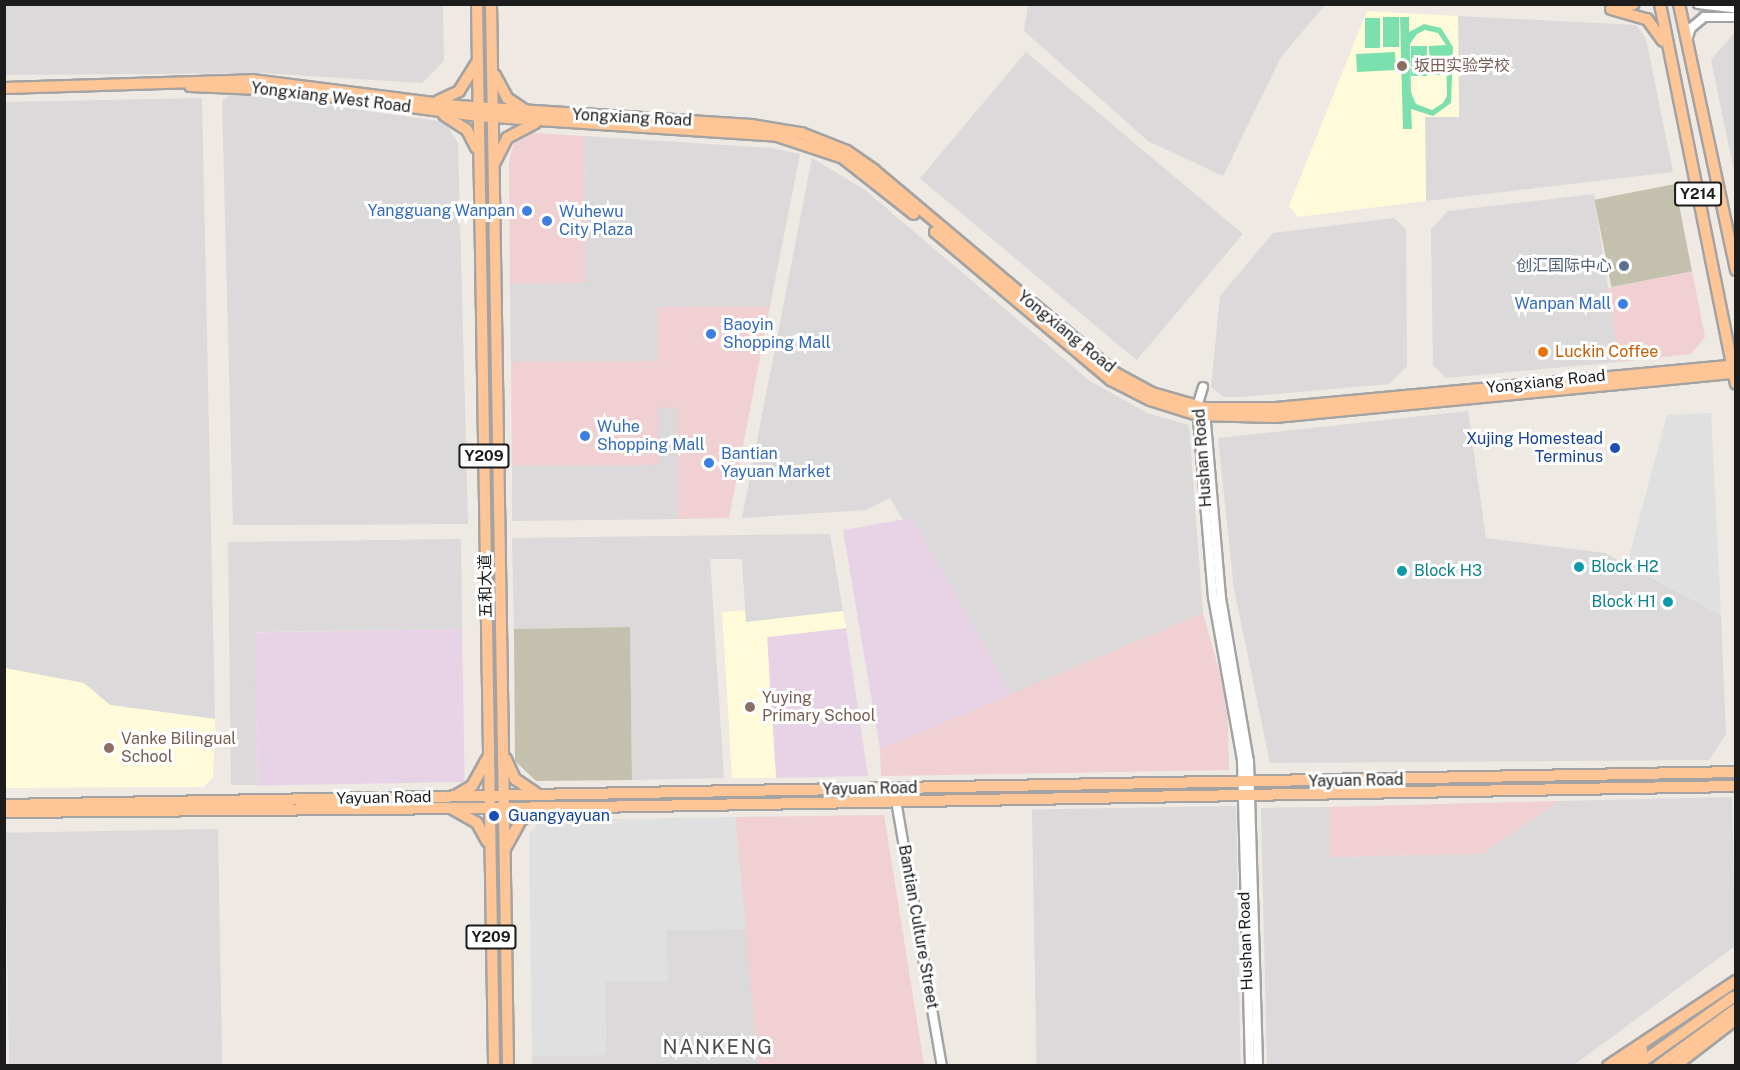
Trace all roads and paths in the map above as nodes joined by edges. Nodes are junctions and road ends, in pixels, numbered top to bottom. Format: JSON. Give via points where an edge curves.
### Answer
{"nodes":[{"id":1,"x":477,"y":4,"type":"edge"},
{"id":2,"x":491,"y":4,"type":"edge"},
{"id":3,"x":1634,"y":4,"type":"edge"},
{"id":4,"x":1660,"y":4,"type":"edge"},
{"id":5,"x":1679,"y":4,"type":"edge"},
{"id":6,"x":1698,"y":4,"type":"edge"},
{"id":7,"x":1736,"y":9,"type":"edge"},
{"id":8,"x":1736,"y":17,"type":"edge"},
{"id":9,"x":1687,"y":44,"type":"junction"},
{"id":10,"x":478,"y":54,"type":"junction"},
{"id":11,"x":1670,"y":57,"type":"junction"},
{"id":12,"x":491,"y":58,"type":"junction"},
{"id":13,"x":4,"y":88,"type":"edge"},
{"id":14,"x":434,"y":106,"type":"junction"},
{"id":15,"x":478,"y":112,"type":"junction"},
{"id":16,"x":534,"y":112,"type":"junction"},
{"id":17,"x":492,"y":113,"type":"junction"},
{"id":18,"x":546,"y":121,"type":"junction"},
{"id":19,"x":478,"y":158,"type":"junction"},
{"id":20,"x":493,"y":172,"type":"junction"},
{"id":21,"x":478,"y":173,"type":"junction"},
{"id":22,"x":1736,"y":270,"type":"edge"},
{"id":23,"x":1734,"y":372,"type":"edge"},
{"id":24,"x":1201,"y":411,"type":"junction"},
{"id":25,"x":503,"y":746,"type":"junction"},
{"id":26,"x":489,"y":747,"type":"junction"},
{"id":27,"x":1736,"y":772,"type":"edge"},
{"id":28,"x":1736,"y":786,"type":"edge"},
{"id":29,"x":1246,"y":788,"type":"junction"},
{"id":30,"x":894,"y":789,"type":"junction"},
{"id":31,"x":591,"y":794,"type":"junction"},
{"id":32,"x":448,"y":796,"type":"junction"},
{"id":33,"x":489,"y":796,"type":"junction"},
{"id":34,"x":504,"y":796,"type":"junction"},
{"id":35,"x":548,"y":796,"type":"junction"},
{"id":36,"x":896,"y":800,"type":"junction"},
{"id":37,"x":4,"y":805,"type":"edge"},
{"id":38,"x":591,"y":807,"type":"junction"},
{"id":39,"x":445,"y":808,"type":"junction"},
{"id":40,"x":489,"y":808,"type":"junction"},
{"id":41,"x":504,"y":808,"type":"junction"},
{"id":42,"x":543,"y":808,"type":"junction"},
{"id":43,"x":4,"y":812,"type":"edge"},
{"id":44,"x":490,"y":852,"type":"junction"},
{"id":45,"x":504,"y":856,"type":"junction"},
{"id":46,"x":1736,"y":981,"type":"edge"},
{"id":47,"x":1733,"y":997,"type":"dead end"},
{"id":48,"x":1736,"y":1009,"type":"edge"},
{"id":49,"x":1736,"y":1019,"type":"edge"},
{"id":50,"x":1674,"y":1022,"type":"junction"},
{"id":51,"x":494,"y":1065,"type":"edge"},
{"id":52,"x":508,"y":1065,"type":"edge"},
{"id":53,"x":942,"y":1065,"type":"edge"},
{"id":54,"x":1250,"y":1065,"type":"edge"},
{"id":55,"x":1258,"y":1065,"type":"edge"},
{"id":56,"x":1608,"y":1065,"type":"edge"},
{"id":57,"x":1622,"y":1065,"type":"edge"},
{"id":58,"x":1636,"y":1065,"type":"edge"},
{"id":59,"x":1658,"y":1065,"type":"edge"},
{"id":60,"x":1674,"y":1065,"type":"edge"}],
"edges":[{"from":1,"to":10,"type":"main road","number":"Y209"},
{"from":2,"to":12,"type":"main road","number":"Y209"},
{"from":3,"to":11,"type":"main road","via":[[1611,9],[1637,14],[1652,22]]},
{"from":4,"to":11,"type":"main road","number":"Y214"},
{"from":5,"to":9,"type":"main road","number":"Y214"},
{"from":6,"to":7,"type":"street"},
{"from":8,"to":9,"type":"street","via":[[1704,17],[1691,28]]},
{"from":9,"to":22,"type":"main road","number":"Y214"},
{"from":10,"to":12,"type":"main road"},
{"from":10,"to":14,"type":"main road","via":[[474,70],[459,91]]},
{"from":10,"to":15,"type":"main road","number":"Y209"},
{"from":11,"to":23,"type":"main road","number":"Y214"},
{"from":12,"to":16,"type":"main road","via":[[507,98]]},
{"from":12,"to":17,"type":"main road","number":"Y209"},
{"from":13,"to":14,"type":"main road","name":"Yongxiang West Road","via":[[268,81]]},
{"from":14,"to":15,"type":"main road","name":"Yongxiang West Road"},
{"from":14,"to":19,"type":"main road","via":[[466,130]]},
{"from":15,"to":17,"type":"main road","name":"Yongxiang Road"},
{"from":15,"to":19,"type":"main road","name":"五和大道","number":"Y209"},
{"from":16,"to":17,"type":"main road","name":"Yongxiang Road"},
{"from":16,"to":24,"type":"main road","name":"Yongxiang Road","via":[[769,127],[832,144],[874,170],[1102,364],[1152,393]]},
{"from":17,"to":18,"type":"main road","name":"Yongxiang Road"},
{"from":17,"to":20,"type":"main road","name":"五和大道","number":"Y209"},
{"from":18,"to":20,"type":"main road","via":[[527,125],[507,138]]},
{"from":18,"to":24,"type":"main road","name":"Yongxiang Road","via":[[757,134],[828,150],[869,176],[1098,370],[1150,400]]},
{"from":19,"to":21,"type":"main road","name":"五和大道","number":"Y209"},
{"from":20,"to":21,"type":"main road"},
{"from":20,"to":25,"type":"main road","name":"五和大道","number":"Y209"},
{"from":21,"to":26,"type":"main road","name":"五和大道","number":"Y209"},
{"from":23,"to":24,"type":"main road","name":"Yongxiang Road"},
{"from":24,"to":29,"type":"street","name":"Hushan Road","via":[[1221,598],[1243,707]]},
{"from":25,"to":34,"type":"main road","name":"五和大道","number":"Y209"},
{"from":25,"to":35,"type":"main road","via":[[515,779],[531,791]]},
{"from":26,"to":32,"type":"main road","via":[[486,764],[472,786]]},
{"from":26,"to":33,"type":"main road","name":"五和大道","number":"Y209"},
{"from":27,"to":29,"type":"main road","name":"Yayuan Road"},
{"from":28,"to":29,"type":"main road","name":"Yayuan Road"},
{"from":29,"to":30,"type":"main road","name":"Yayuan Road"},
{"from":29,"to":36,"type":"main road","name":"Yayuan Road"},
{"from":29,"to":54,"type":"street","name":"Hushan Road"},
{"from":29,"to":55,"type":"street","name":"Hushan Road"},
{"from":30,"to":31,"type":"main road","name":"Yayuan Road"},
{"from":30,"to":36,"type":"street","name":"Bantian Culture Street"},
{"from":31,"to":35,"type":"main road","name":"Yayuan Road"},
{"from":31,"to":38,"type":"main road"},
{"from":32,"to":33,"type":"main road","name":"Yayuan Road"},
{"from":32,"to":37,"type":"main road","name":"Yayuan Road"},
{"from":33,"to":34,"type":"main road","name":"Yayuan Road"},
{"from":33,"to":40,"type":"main road","name":"五和大道","number":"Y209"},
{"from":34,"to":35,"type":"main road","name":"Yayuan Road"},
{"from":34,"to":41,"type":"main road","name":"五和大道","number":"Y209"},
{"from":36,"to":38,"type":"main road","name":"Yayuan Road"},
{"from":36,"to":53,"type":"street","name":"Bantian Culture Street"},
{"from":38,"to":42,"type":"main road","name":"Yayuan Road"},
{"from":39,"to":40,"type":"main road","name":"Yayuan Road"},
{"from":39,"to":43,"type":"main road","name":"Yayuan Road"},
{"from":39,"to":44,"type":"main road","via":[[460,812],[477,824]]},
{"from":40,"to":41,"type":"main road","name":"Yayuan Road"},
{"from":40,"to":44,"type":"main road","name":"五和大道","number":"Y209"},
{"from":41,"to":42,"type":"main road","name":"Yayuan Road"},
{"from":41,"to":45,"type":"main road","name":"五和大道","number":"Y209"},
{"from":42,"to":45,"type":"main road","via":[[518,824]]},
{"from":44,"to":51,"type":"main road","name":"五和大道","number":"Y209"},
{"from":45,"to":52,"type":"main road","name":"五和大道","number":"Y209"},
{"from":46,"to":50,"type":"main road"},
{"from":47,"to":58,"type":"main road"},
{"from":48,"to":59,"type":"main road"},
{"from":49,"to":60,"type":"main road"},
{"from":50,"to":56,"type":"main road"},
{"from":50,"to":57,"type":"main road"}]}
